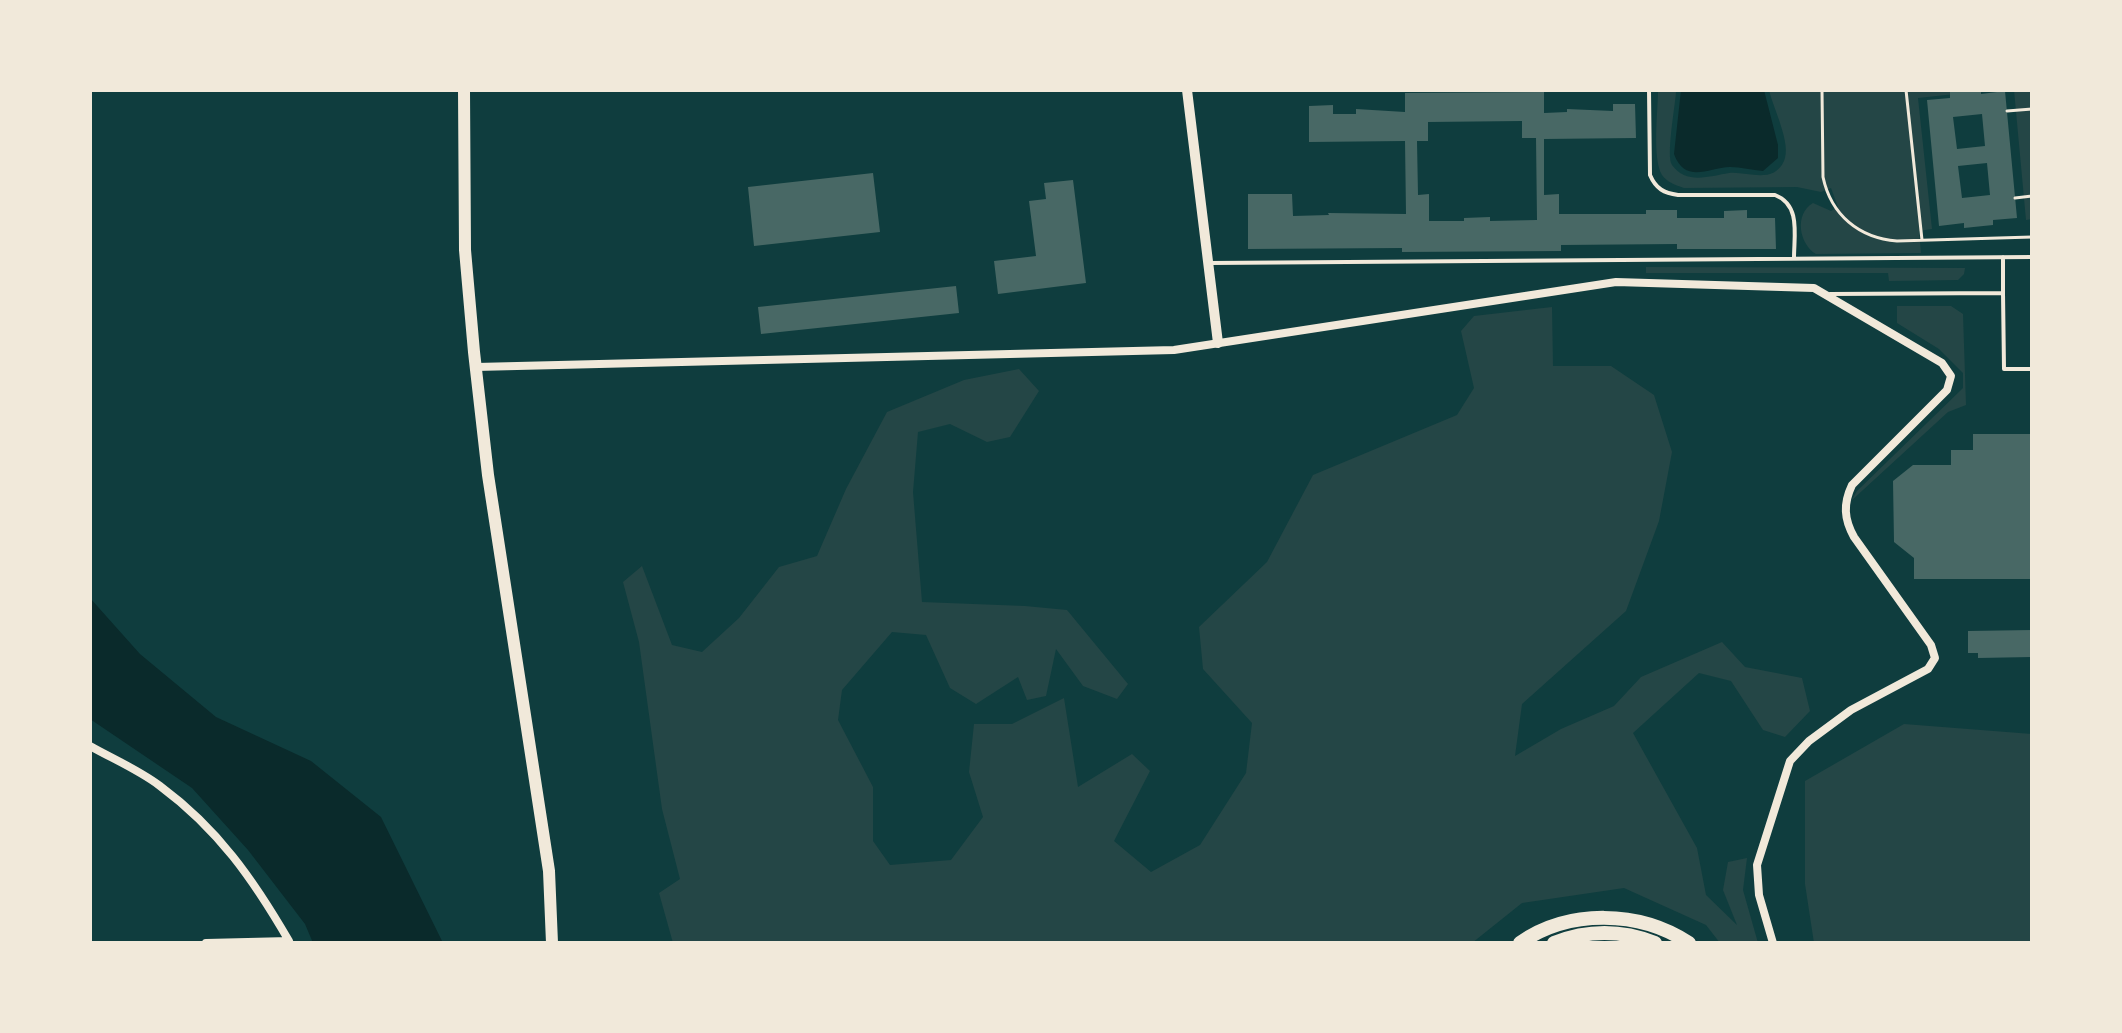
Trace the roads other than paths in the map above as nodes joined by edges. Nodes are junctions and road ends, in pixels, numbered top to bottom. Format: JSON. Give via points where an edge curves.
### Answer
{"nodes":[{"id":1,"x":464,"y":90,"type":"edge"},
{"id":2,"x":1187,"y":90,"type":"edge"},
{"id":3,"x":1649,"y":90,"type":"edge"},
{"id":4,"x":2003,"y":257,"type":"junction"},
{"id":5,"x":2032,"y":257,"type":"edge"},
{"id":6,"x":1794,"y":258,"type":"junction"},
{"id":7,"x":1208,"y":263,"type":"junction"},
{"id":8,"x":2003,"y":293,"type":"junction"},
{"id":9,"x":1825,"y":294,"type":"junction"},
{"id":10,"x":1218,"y":343,"type":"junction"},
{"id":11,"x":476,"y":367,"type":"junction"},
{"id":12,"x":2032,"y":369,"type":"edge"},
{"id":13,"x":90,"y":746,"type":"edge"},
{"id":14,"x":289,"y":942,"type":"edge"},
{"id":15,"x":206,"y":943,"type":"edge"},
{"id":16,"x":552,"y":943,"type":"edge"},
{"id":17,"x":1520,"y":943,"type":"edge"},
{"id":18,"x":1554,"y":943,"type":"edge"},
{"id":19,"x":1655,"y":943,"type":"edge"},
{"id":20,"x":1689,"y":943,"type":"edge"},
{"id":21,"x":1773,"y":943,"type":"edge"}],
"edges":[{"from":1,"to":11,"type":"main road","via":[[465,250]]},
{"from":2,"to":7,"type":"street"},
{"from":3,"to":6,"type":"lane","via":[[1654,183],[1667,193],[1783,198],[1792,211]]},
{"from":4,"to":5,"type":"lane"},
{"from":4,"to":6,"type":"lane"},
{"from":4,"to":8,"type":"lane"},
{"from":6,"to":7,"type":"lane"},
{"from":7,"to":10,"type":"street"},
{"from":8,"to":9,"type":"lane"},
{"from":8,"to":12,"type":"lane","via":[[2004,369]]},
{"from":9,"to":10,"type":"street","via":[[1803,286],[1616,282]]},
{"from":9,"to":21,"type":"street","via":[[1942,363],[1951,376],[1947,390],[1852,485],[1846,502],[1854,537],[1935,658],[1928,669],[1851,710],[1790,761],[1757,865],[1759,895]]},
{"from":10,"to":11,"type":"street","via":[[1174,350]]},
{"from":11,"to":16,"type":"main road","via":[[549,871]]},
{"from":13,"to":14,"type":"street","via":[[159,785],[218,838],[255,883]]},
{"from":14,"to":15,"type":"street"},
{"from":17,"to":20,"type":"highway","via":[[1574,920],[1609,918],[1638,921]]},
{"from":18,"to":19,"type":"highway","via":[[1598,933]]}]}
